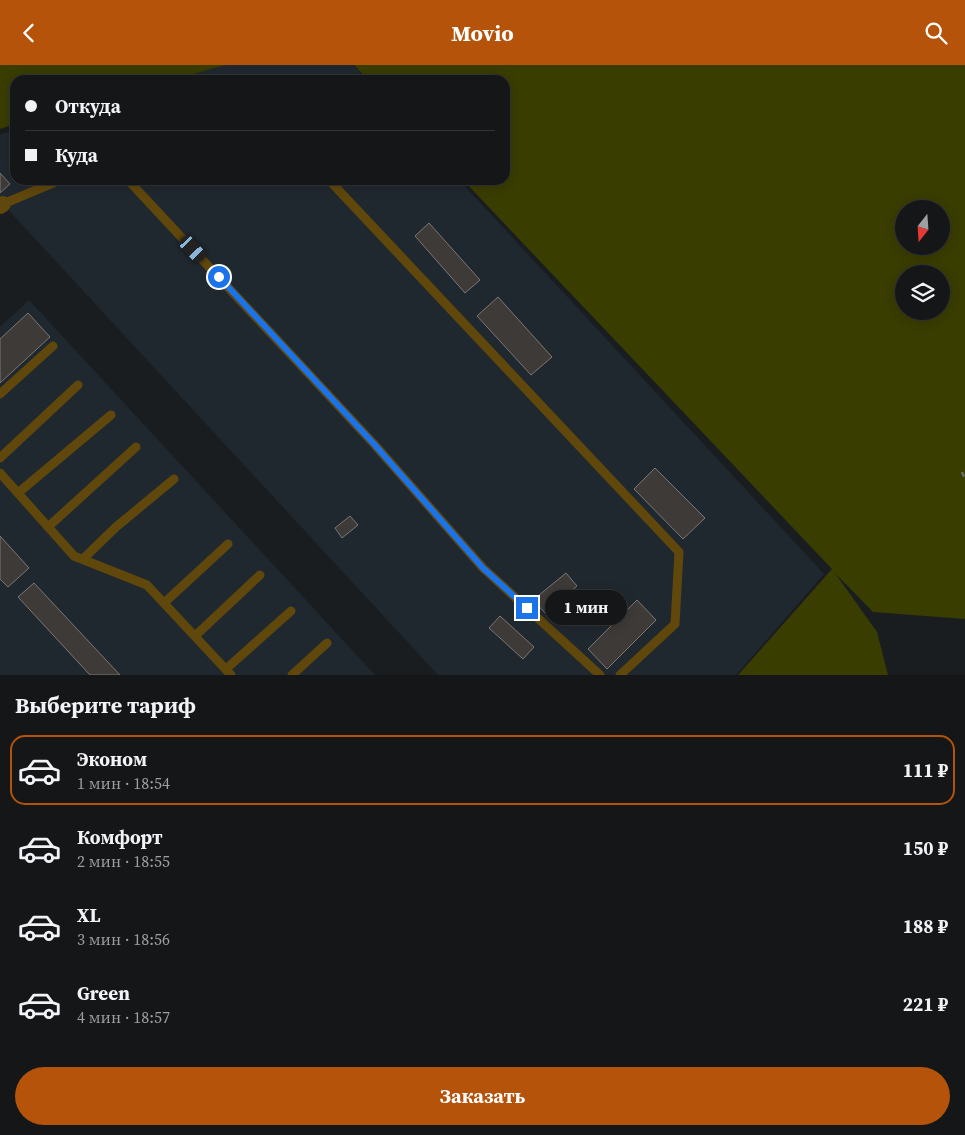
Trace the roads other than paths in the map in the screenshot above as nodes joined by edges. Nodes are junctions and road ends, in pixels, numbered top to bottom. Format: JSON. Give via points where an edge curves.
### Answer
{"nodes":[{"id":1,"x":48,"y":185,"type":"edge"},
{"id":2,"x":133,"y":185,"type":"edge"},
{"id":3,"x":334,"y":185,"type":"edge"},
{"id":4,"x":2,"y":205,"type":"edge"},
{"id":5,"x":53,"y":346,"type":"dead end"},
{"id":6,"x":78,"y":385,"type":"dead end"},
{"id":7,"x":0,"y":394,"type":"edge"},
{"id":8,"x":111,"y":415,"type":"dead end"},
{"id":9,"x":136,"y":447,"type":"dead end"},
{"id":10,"x":0,"y":458,"type":"edge"},
{"id":11,"x":0,"y":473,"type":"edge"},
{"id":12,"x":174,"y":479,"type":"dead end"},
{"id":13,"x":18,"y":493,"type":"junction"},
{"id":14,"x":48,"y":527,"type":"junction"},
{"id":15,"x":228,"y":544,"type":"dead end"},
{"id":16,"x":83,"y":559,"type":"junction"},
{"id":17,"x":260,"y":575,"type":"dead end"},
{"id":18,"x":164,"y":603,"type":"junction"},
{"id":19,"x":291,"y":611,"type":"dead end"},
{"id":20,"x":195,"y":636,"type":"junction"},
{"id":21,"x":326,"y":643,"type":"dead end"},
{"id":22,"x":229,"y":672,"type":"edge"},
{"id":23,"x":292,"y":675,"type":"edge"},
{"id":24,"x":600,"y":675,"type":"edge"},
{"id":25,"x":620,"y":675,"type":"edge"}],
"edges":[{"from":1,"to":4,"type":"lane"},
{"from":2,"to":24,"type":"lane","via":[[374,444],[483,568]]},
{"from":3,"to":25,"type":"lane","via":[[679,552],[675,624]]},
{"from":5,"to":7,"type":"lane"},
{"from":6,"to":10,"type":"lane"},
{"from":8,"to":13,"type":"lane"},
{"from":9,"to":14,"type":"lane"},
{"from":11,"to":13,"type":"lane"},
{"from":12,"to":16,"type":"lane"},
{"from":13,"to":14,"type":"lane"},
{"from":14,"to":16,"type":"lane","via":[[74,555]]},
{"from":15,"to":18,"type":"lane"},
{"from":16,"to":18,"type":"lane","via":[[147,585]]},
{"from":17,"to":20,"type":"lane"},
{"from":18,"to":20,"type":"lane"},
{"from":19,"to":22,"type":"lane"},
{"from":20,"to":22,"type":"lane"},
{"from":21,"to":23,"type":"lane"}]}
